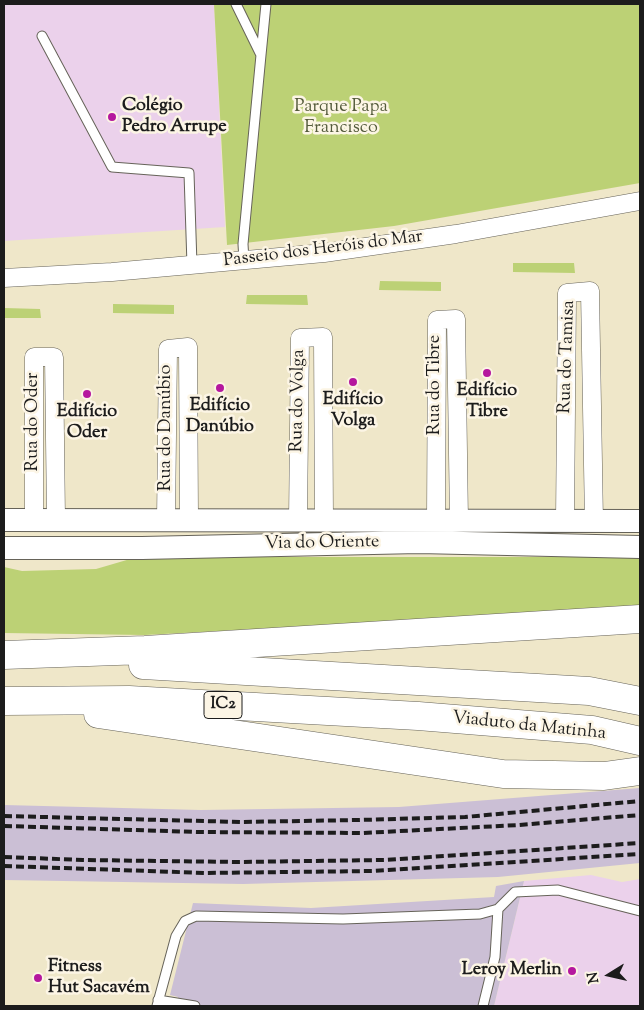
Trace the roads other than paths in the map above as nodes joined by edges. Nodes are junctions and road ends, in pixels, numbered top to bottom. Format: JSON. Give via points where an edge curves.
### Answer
{"nodes":[{"id":1,"x":236,"y":4,"type":"edge"},
{"id":2,"x":266,"y":4,"type":"edge"},
{"id":3,"x":42,"y":36,"type":"dead end"},
{"id":4,"x":261,"y":55,"type":"junction"},
{"id":5,"x":640,"y":201,"type":"edge"},
{"id":6,"x":244,"y":261,"type":"junction"},
{"id":7,"x":192,"y":265,"type":"junction"},
{"id":8,"x":4,"y":278,"type":"edge"},
{"id":9,"x":56,"y":519,"type":"junction"},
{"id":10,"x":189,"y":519,"type":"junction"},
{"id":11,"x":4,"y":520,"type":"edge"},
{"id":12,"x":34,"y":520,"type":"junction"},
{"id":13,"x":166,"y":520,"type":"junction"},
{"id":14,"x":298,"y":521,"type":"junction"},
{"id":15,"x":436,"y":521,"type":"junction"},
{"id":16,"x":459,"y":521,"type":"junction"},
{"id":17,"x":640,"y":521,"type":"edge"},
{"id":18,"x":324,"y":522,"type":"junction"},
{"id":19,"x":564,"y":522,"type":"junction"},
{"id":20,"x":594,"y":522,"type":"junction"},
{"id":21,"x":640,"y":546,"type":"edge"},
{"id":22,"x":4,"y":548,"type":"edge"},
{"id":23,"x":640,"y":619,"type":"edge"},
{"id":24,"x":57,"y":652,"type":"junction"},
{"id":25,"x":4,"y":655,"type":"edge"},
{"id":26,"x":640,"y":701,"type":"edge"},
{"id":27,"x":16,"y":702,"type":"edge"},
{"id":28,"x":640,"y":741,"type":"edge"},
{"id":29,"x":640,"y":771,"type":"edge"},
{"id":30,"x":498,"y":909,"type":"junction"},
{"id":31,"x":640,"y":911,"type":"edge"},
{"id":32,"x":158,"y":1003,"type":"edge"},
{"id":33,"x":195,"y":1006,"type":"edge"},
{"id":34,"x":483,"y":1006,"type":"edge"}],
"edges":[{"from":1,"to":4,"type":"lane"},
{"from":2,"to":4,"type":"lane"},
{"from":3,"to":7,"type":"lane","via":[[112,167],[189,173]]},
{"from":4,"to":6,"type":"lane"},
{"from":5,"to":6,"type":"street","name":"Passeio dos Heróis do Mar","via":[[456,234]]},
{"from":6,"to":7,"type":"street","name":"Passeio dos Heróis do Mar"},
{"from":7,"to":8,"type":"street","name":"Passeio dos Heróis do Mar"},
{"from":9,"to":12,"type":"street","name":"Via do Oriente"},
{"from":9,"to":12,"type":"street","name":"Rua do Oder","via":[[54,357],[34,357]]},
{"from":9,"to":13,"type":"street","name":"Via do Oriente"},
{"from":10,"to":13,"type":"street","name":"Via do Oriente"},
{"from":10,"to":13,"type":"street","name":"Rua do Danúbio","via":[[188,347],[168,349]]},
{"from":10,"to":14,"type":"street","name":"Via do Oriente"},
{"from":11,"to":12,"type":"street","name":"Via do Oriente"},
{"from":14,"to":18,"type":"street","name":"Via do Oriente"},
{"from":14,"to":18,"type":"street","name":"Rua do Volga","via":[[300,338],[322,337]]},
{"from":15,"to":16,"type":"street","name":"Via do Oriente"},
{"from":15,"to":16,"type":"street","name":"Rua do Tibre","via":[[437,320],[456,319]]},
{"from":15,"to":18,"type":"street","name":"Via do Oriente"},
{"from":16,"to":19,"type":"street","name":"Via do Oriente"},
{"from":17,"to":20,"type":"street","name":"Via do Oriente"},
{"from":19,"to":20,"type":"street","name":"Via do Oriente"},
{"from":19,"to":20,"type":"street","name":"Rua do Tamisa","via":[[567,293],[590,291]]},
{"from":21,"to":22,"type":"street","name":"Via do Oriente","via":[[419,542]]},
{"from":23,"to":24,"type":"highway","via":[[144,650]]},
{"from":24,"to":25,"type":"highway","number":"IC2"},
{"from":24,"to":26,"type":"highway","name":"Viaduto da Matinha","number":"IC2","via":[[126,664],[589,691]]},
{"from":27,"to":28,"type":"highway","name":"Viaduto da Matinha","number":"IC2","via":[[129,700],[418,716],[592,730]]},
{"from":27,"to":29,"type":"highway","via":[[504,774],[604,776]]},
{"from":30,"to":31,"type":"lane","via":[[515,892],[558,890]]},
{"from":30,"to":32,"type":"lane","via":[[480,914],[343,919],[196,916],[185,921],[176,936]]},
{"from":30,"to":34,"type":"lane","via":[[495,957]]},
{"from":32,"to":33,"type":"lane"}]}
